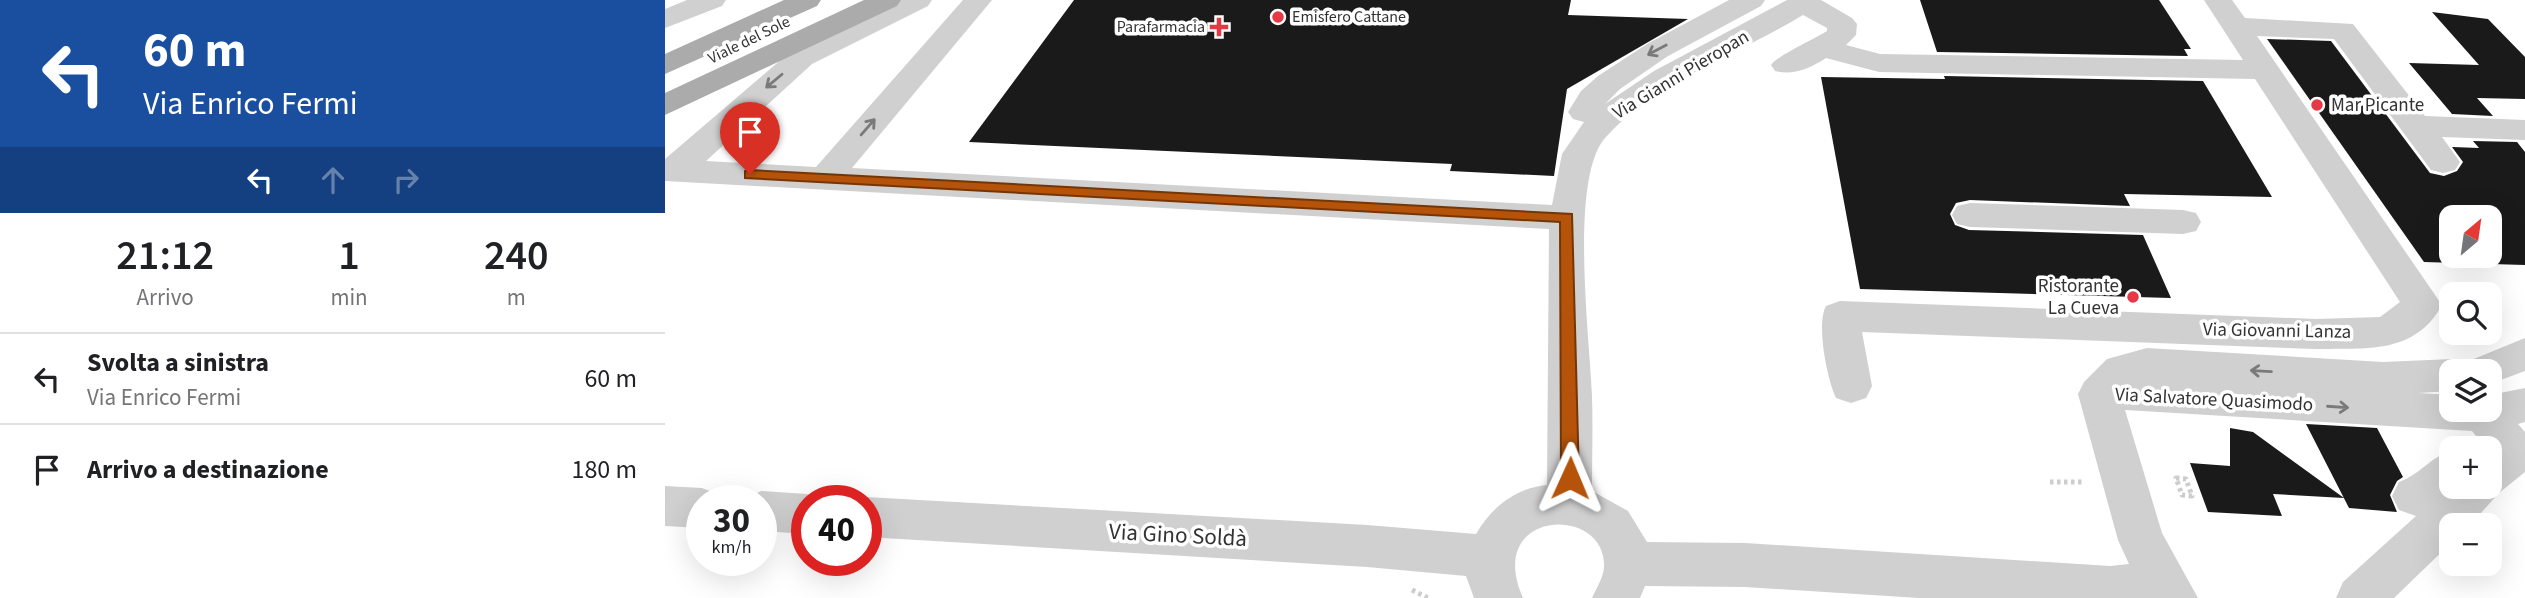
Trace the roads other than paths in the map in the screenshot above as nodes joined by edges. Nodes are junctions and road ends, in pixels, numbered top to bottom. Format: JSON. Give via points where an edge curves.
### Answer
{"nodes":[{"id":1,"x":712,"y":0,"type":"edge"},
{"id":2,"x":807,"y":0,"type":"edge"},
{"id":3,"x":834,"y":0,"type":"edge"},
{"id":4,"x":887,"y":0,"type":"edge"},
{"id":5,"x":918,"y":0,"type":"edge"},
{"id":6,"x":978,"y":0,"type":"edge"},
{"id":7,"x":1751,"y":0,"type":"edge"},
{"id":8,"x":1805,"y":2,"type":"edge"},
{"id":9,"x":2228,"y":14,"type":"edge"},
{"id":10,"x":665,"y":19,"type":"edge"},
{"id":11,"x":1823,"y":48,"type":"junction"},
{"id":12,"x":665,"y":65,"type":"edge"},
{"id":13,"x":1786,"y":65,"type":"dead end"},
{"id":14,"x":2266,"y":70,"type":"junction"},
{"id":15,"x":665,"y":81,"type":"edge"},
{"id":16,"x":665,"y":105,"type":"edge"},
{"id":17,"x":2416,"y":126,"type":"junction"},
{"id":18,"x":2525,"y":130,"type":"edge"},
{"id":19,"x":1588,"y":136,"type":"junction"},
{"id":20,"x":2442,"y":162,"type":"dead end"},
{"id":21,"x":670,"y":170,"type":"edge"},
{"id":22,"x":824,"y":179,"type":"junction"},
{"id":23,"x":1970,"y":215,"type":"dead end"},
{"id":24,"x":1567,"y":218,"type":"junction"},
{"id":25,"x":2183,"y":222,"type":"dead end"},
{"id":26,"x":2525,"y":354,"type":"edge"},
{"id":27,"x":2502,"y":363,"type":"edge"},
{"id":28,"x":2439,"y":375,"type":"edge"},
{"id":29,"x":1850,"y":386,"type":"dead end"},
{"id":30,"x":2099,"y":394,"type":"junction"},
{"id":31,"x":2439,"y":412,"type":"edge"},
{"id":32,"x":2500,"y":422,"type":"edge"},
{"id":33,"x":2502,"y":466,"type":"edge"},
{"id":34,"x":2439,"y":480,"type":"edge"},
{"id":35,"x":2415,"y":496,"type":"dead end"},
{"id":36,"x":2466,"y":499,"type":"edge"},
{"id":37,"x":1569,"y":503,"type":"junction"},
{"id":38,"x":665,"y":506,"type":"edge"},
{"id":39,"x":686,"y":507,"type":"edge"},
{"id":40,"x":882,"y":518,"type":"edge"},
{"id":41,"x":1494,"y":578,"type":"edge"},
{"id":42,"x":1621,"y":581,"type":"edge"},
{"id":43,"x":2169,"y":590,"type":"edge"},
{"id":44,"x":2360,"y":598,"type":"edge"}],
"edges":[{"from":1,"to":10,"type":"street"},
{"from":2,"to":12,"type":"main road","name":"Viale del Sole"},
{"from":3,"to":15,"type":"main road","name":"Viale del Sole"},
{"from":4,"to":16,"type":"main road"},
{"from":5,"to":21,"type":"street","one_way":true,"via":[[801,58]]},
{"from":22,"to":6,"type":"street","one_way":true},
{"from":7,"to":19,"type":"street","one_way":true,"via":[[1633,65],[1583,110]]},
{"from":8,"to":11,"type":"street","via":[[1842,23],[1841,35]]},
{"from":8,"to":19,"type":"street","name":"Via Gianni Pieropan","via":[[1623,105]]},
{"from":9,"to":14,"type":"street","name":"Via Giovanni Lanza"},
{"from":9,"to":17,"type":"street","via":[[2343,30]]},
{"from":11,"to":13,"type":"street"},
{"from":11,"to":14,"type":"street","via":[[1879,63]]},
{"from":14,"to":29,"type":"street","name":"Via Giovanni Lanza","via":[[2423,305],[2389,332],[2302,333],[1840,316]]},
{"from":17,"to":18,"type":"street"},
{"from":17,"to":20,"type":"street"},
{"from":19,"to":24,"type":"street","name":"Via Gianni Pieropan","via":[[1576,161]]},
{"from":21,"to":22,"type":"street"},
{"from":22,"to":24,"type":"street"},
{"from":23,"to":25,"type":"street"},
{"from":24,"to":37,"type":"street","name":"Via Gianni Pieropan"},
{"from":26,"to":27,"type":"street"},
{"from":28,"to":30,"type":"street","name":"Via Salvatore Quasimodo","one_way":true,"via":[[2383,378],[2147,364],[2121,370]]},
{"from":30,"to":31,"type":"street","name":"Via Salvatore Quasimodo","one_way":true},
{"from":30,"to":43,"type":"street","via":[[2141,540]]},
{"from":32,"to":33,"type":"street","via":[[2517,453]]},
{"from":34,"to":35,"type":"street"},
{"from":36,"to":44,"type":"street"},
{"from":37,"to":41,"type":"street","via":[[1543,504],[1518,515],[1499,533]]},
{"from":37,"to":42,"type":"street","via":[[1610,523],[1625,549]]},
{"from":38,"to":39,"type":"street"},
{"from":40,"to":41,"type":"street","name":"Via Gino Soldà","via":[[1367,546]]},
{"from":42,"to":43,"type":"street","via":[[1745,565]]}]}
